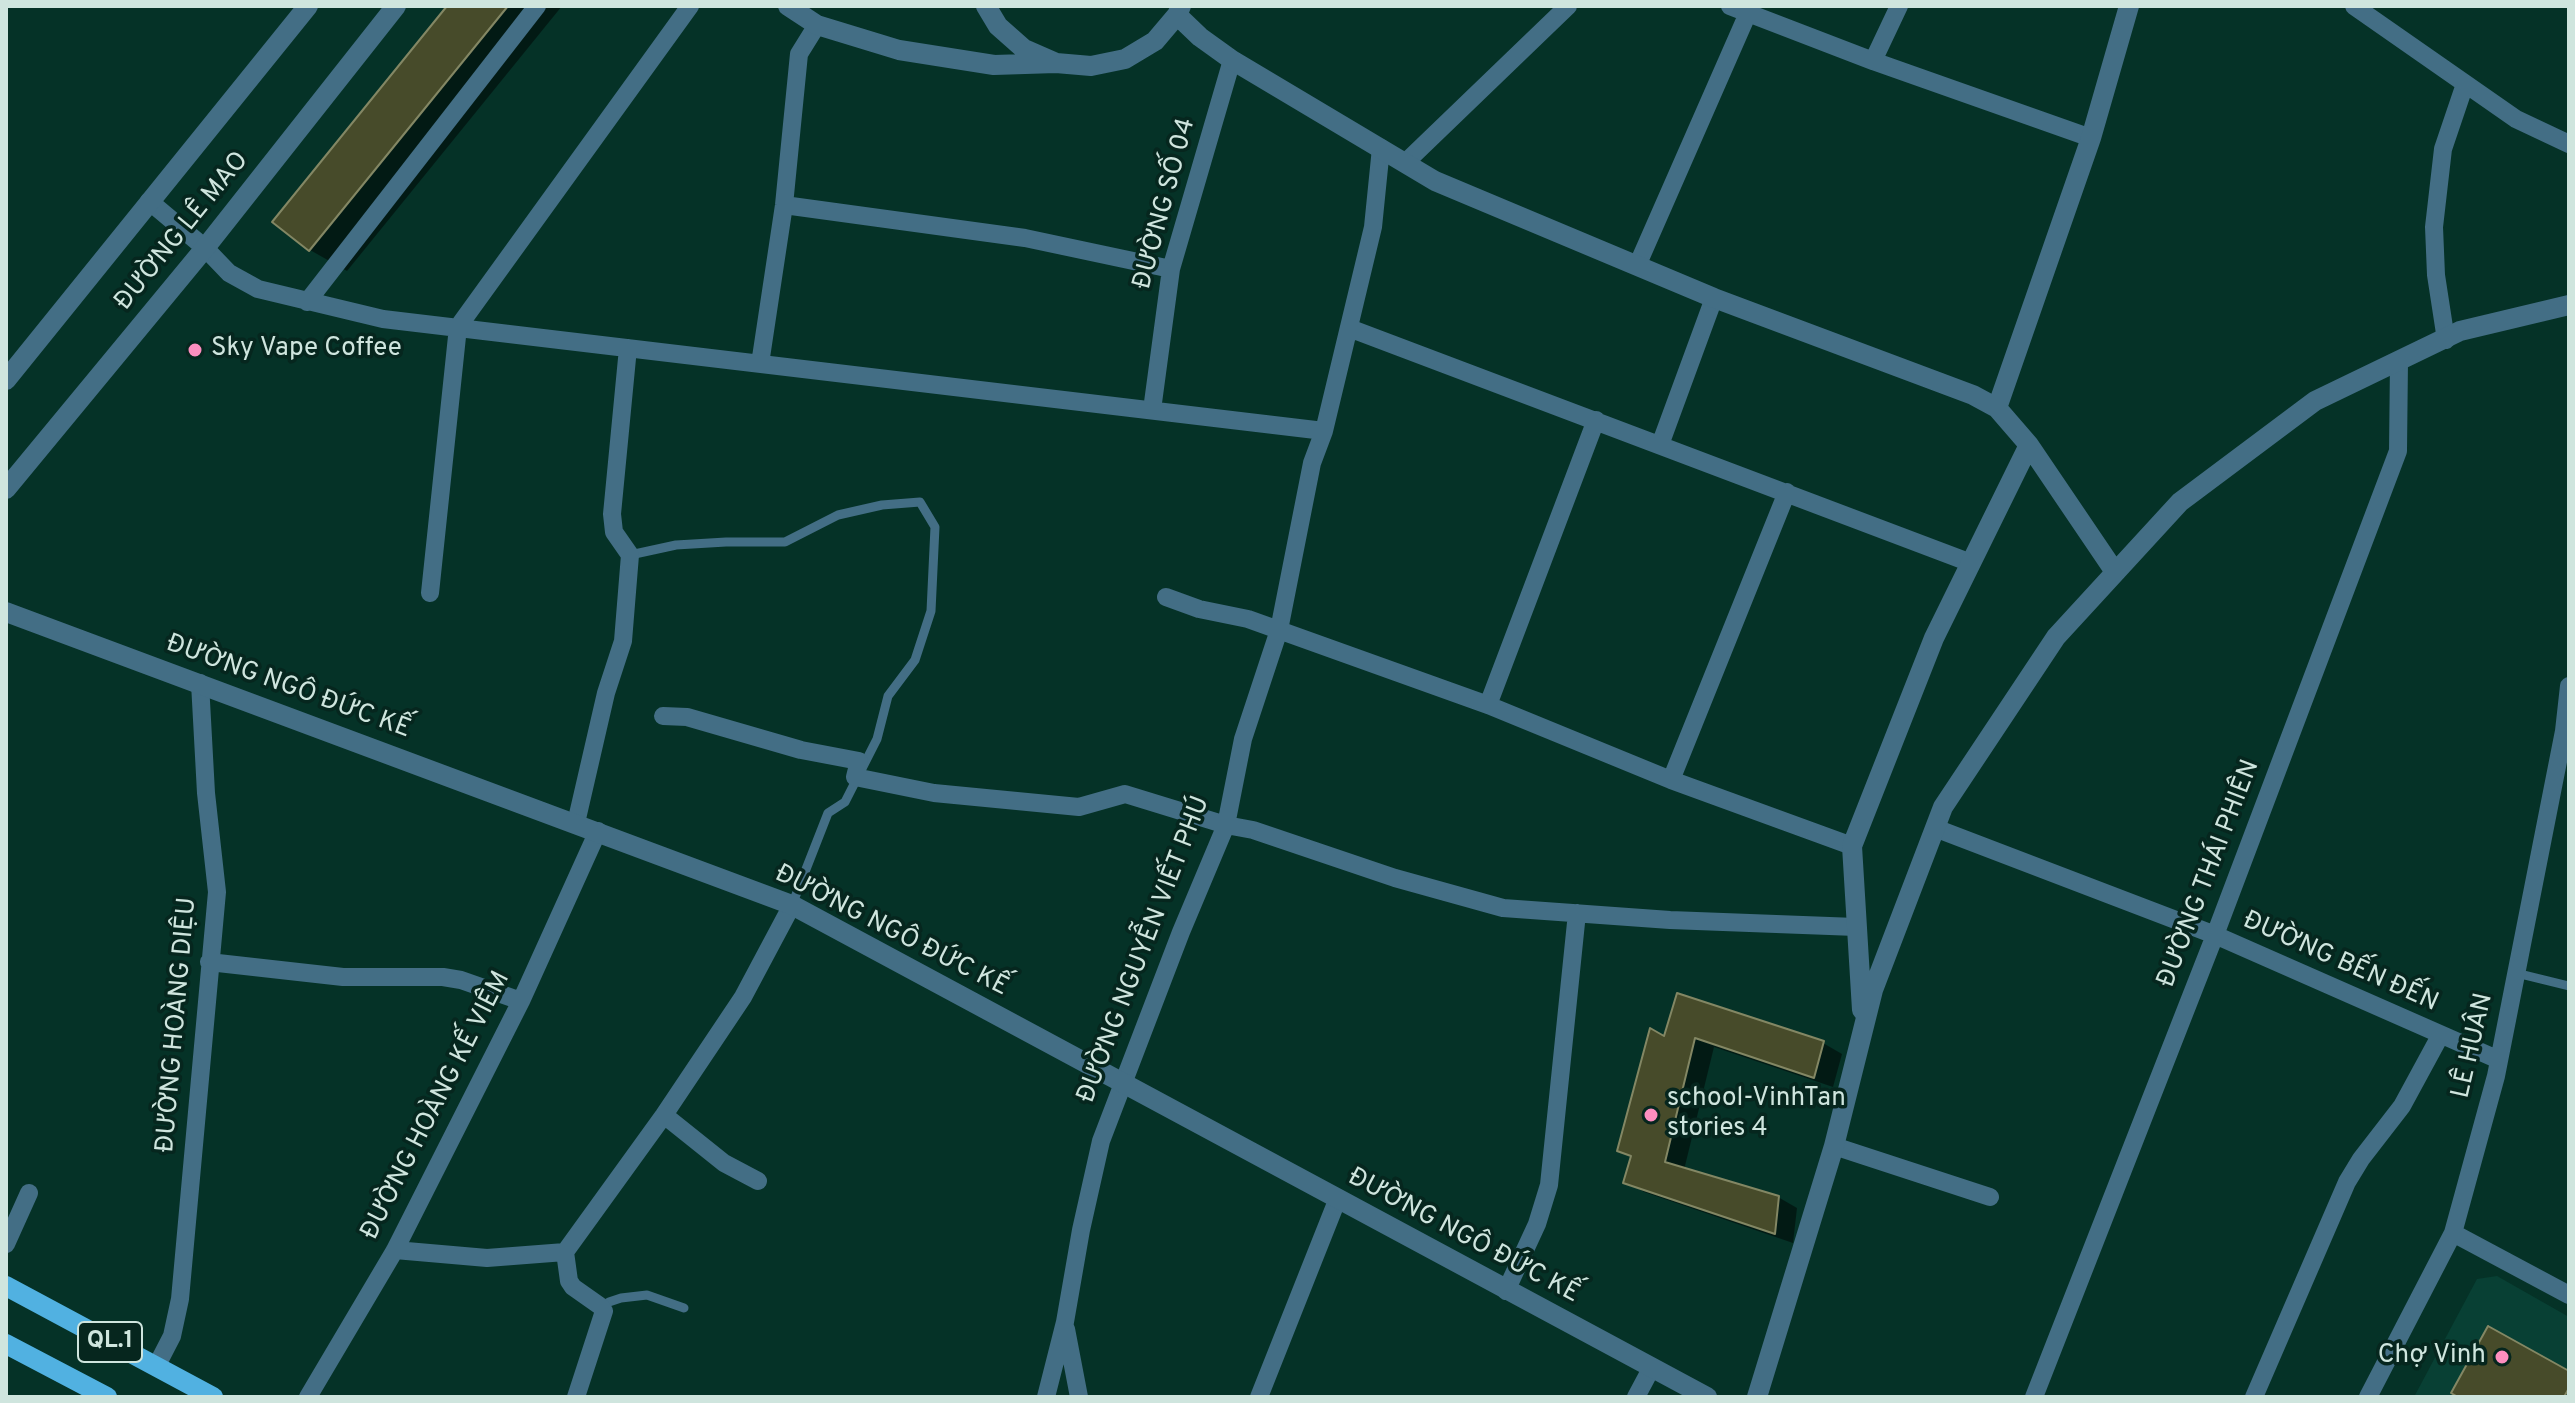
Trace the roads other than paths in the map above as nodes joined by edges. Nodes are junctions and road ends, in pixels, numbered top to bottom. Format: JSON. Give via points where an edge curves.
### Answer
{"nodes":[{"id":1,"x":308,"y":6,"type":"edge"},
{"id":2,"x":396,"y":6,"type":"edge"},
{"id":3,"x":537,"y":6,"type":"edge"},
{"id":4,"x":690,"y":6,"type":"edge"},
{"id":5,"x":788,"y":6,"type":"edge"},
{"id":6,"x":986,"y":6,"type":"edge"},
{"id":7,"x":1899,"y":6,"type":"edge"},
{"id":8,"x":2129,"y":6,"type":"edge"},
{"id":9,"x":2354,"y":6,"type":"edge"},
{"id":10,"x":1565,"y":7,"type":"edge"},
{"id":11,"x":1739,"y":9,"type":"edge"},
{"id":12,"x":1179,"y":10,"type":"edge"},
{"id":13,"x":817,"y":25,"type":"junction"},
{"id":14,"x":1232,"y":60,"type":"junction"},
{"id":15,"x":1873,"y":61,"type":"junction"},
{"id":16,"x":1056,"y":63,"type":"junction"},
{"id":17,"x":2465,"y":84,"type":"junction"},
{"id":18,"x":2091,"y":138,"type":"junction"},
{"id":19,"x":2569,"y":144,"type":"edge"},
{"id":20,"x":1381,"y":148,"type":"junction"},
{"id":21,"x":1405,"y":163,"type":"junction"},
{"id":22,"x":149,"y":201,"type":"junction"},
{"id":23,"x":784,"y":205,"type":"junction"},
{"id":24,"x":205,"y":248,"type":"junction"},
{"id":25,"x":1637,"y":266,"type":"junction"},
{"id":26,"x":1171,"y":269,"type":"junction"},
{"id":27,"x":1714,"y":298,"type":"junction"},
{"id":28,"x":307,"y":302,"type":"junction"},
{"id":29,"x":2569,"y":305,"type":"edge"},
{"id":30,"x":458,"y":327,"type":"junction"},
{"id":31,"x":1349,"y":328,"type":"junction"},
{"id":32,"x":2446,"y":340,"type":"junction"},
{"id":33,"x":628,"y":348,"type":"junction"},
{"id":34,"x":2399,"y":361,"type":"junction"},
{"id":35,"x":760,"y":364,"type":"junction"},
{"id":36,"x":6,"y":380,"type":"edge"},
{"id":37,"x":1997,"y":408,"type":"junction"},
{"id":38,"x":1152,"y":410,"type":"junction"},
{"id":39,"x":1596,"y":420,"type":"junction"},
{"id":40,"x":1324,"y":431,"type":"junction"},
{"id":41,"x":1660,"y":445,"type":"junction"},
{"id":42,"x":2029,"y":445,"type":"junction"},
{"id":43,"x":6,"y":489,"type":"edge"},
{"id":44,"x":1787,"y":492,"type":"junction"},
{"id":45,"x":630,"y":555,"type":"junction"},
{"id":46,"x":1971,"y":563,"type":"junction"},
{"id":47,"x":2115,"y":572,"type":"junction"},
{"id":48,"x":430,"y":593,"type":"dead end"},
{"id":49,"x":1166,"y":597,"type":"dead end"},
{"id":50,"x":6,"y":612,"type":"edge"},
{"id":51,"x":1279,"y":630,"type":"junction"},
{"id":52,"x":200,"y":683,"type":"junction"},
{"id":53,"x":2569,"y":686,"type":"edge"},
{"id":54,"x":1488,"y":705,"type":"junction"},
{"id":55,"x":663,"y":716,"type":"dead end"},
{"id":56,"x":2567,"y":733,"type":"edge"},
{"id":57,"x":855,"y":777,"type":"junction"},
{"id":58,"x":1671,"y":780,"type":"junction"},
{"id":59,"x":576,"y":823,"type":"junction"},
{"id":60,"x":1226,"y":825,"type":"junction"},
{"id":61,"x":1935,"y":828,"type":"junction"},
{"id":62,"x":598,"y":831,"type":"junction"},
{"id":63,"x":1852,"y":846,"type":"junction"},
{"id":64,"x":792,"y":905,"type":"junction"},
{"id":65,"x":1577,"y":913,"type":"junction"},
{"id":66,"x":1856,"y":927,"type":"junction"},
{"id":67,"x":2215,"y":935,"type":"junction"},
{"id":68,"x":209,"y":962,"type":"junction"},
{"id":69,"x":2516,"y":973,"type":"junction"},
{"id":70,"x":2569,"y":986,"type":"edge"},
{"id":71,"x":521,"y":1001,"type":"junction"},
{"id":72,"x":1863,"y":1026,"type":"junction"},
{"id":73,"x":2440,"y":1036,"type":"junction"},
{"id":74,"x":2499,"y":1060,"type":"junction"},
{"id":75,"x":1122,"y":1082,"type":"junction"},
{"id":76,"x":664,"y":1115,"type":"junction"},
{"id":77,"x":1834,"y":1146,"type":"junction"},
{"id":78,"x":758,"y":1181,"type":"dead end"},
{"id":79,"x":29,"y":1193,"type":"dead end"},
{"id":80,"x":1990,"y":1197,"type":"dead end"},
{"id":81,"x":1338,"y":1198,"type":"junction"},
{"id":82,"x":2453,"y":1233,"type":"junction"},
{"id":83,"x":6,"y":1244,"type":"edge"},
{"id":84,"x":395,"y":1250,"type":"junction"},
{"id":85,"x":565,"y":1252,"type":"junction"},
{"id":86,"x":6,"y":1286,"type":"edge"},
{"id":87,"x":1506,"y":1291,"type":"junction"},
{"id":88,"x":2569,"y":1295,"type":"edge"},
{"id":89,"x":603,"y":1308,"type":"junction"},
{"id":90,"x":684,"y":1308,"type":"dead end"},
{"id":91,"x":1065,"y":1322,"type":"junction"},
{"id":92,"x":6,"y":1344,"type":"edge"},
{"id":93,"x":156,"y":1367,"type":"junction"},
{"id":94,"x":1652,"y":1367,"type":"junction"},
{"id":95,"x":107,"y":1397,"type":"edge"},
{"id":96,"x":213,"y":1397,"type":"edge"},
{"id":97,"x":308,"y":1397,"type":"edge"},
{"id":98,"x":576,"y":1397,"type":"edge"},
{"id":99,"x":1046,"y":1397,"type":"edge"},
{"id":100,"x":1079,"y":1397,"type":"edge"},
{"id":101,"x":1259,"y":1397,"type":"edge"},
{"id":102,"x":1636,"y":1397,"type":"edge"},
{"id":103,"x":1707,"y":1397,"type":"edge"},
{"id":104,"x":1757,"y":1397,"type":"edge"},
{"id":105,"x":2034,"y":1397,"type":"edge"},
{"id":106,"x":2254,"y":1397,"type":"edge"},
{"id":107,"x":2368,"y":1397,"type":"edge"}],
"edges":[{"from":1,"to":22,"type":"street","name":"ĐƯỜNG LÊ MAO"},
{"from":2,"to":24,"type":"street","name":"ĐƯỜNG LÊ MAO"},
{"from":3,"to":28,"type":"street"},
{"from":4,"to":30,"type":"street"},
{"from":5,"to":13,"type":"street"},
{"from":6,"to":16,"type":"street","via":[[998,26],[1024,49]]},
{"from":7,"to":15,"type":"street"},
{"from":8,"to":18,"type":"street"},
{"from":9,"to":17,"type":"street"},
{"from":10,"to":21,"type":"street"},
{"from":11,"to":15,"type":"street"},
{"from":11,"to":25,"type":"street"},
{"from":12,"to":14,"type":"street","via":[[1200,37]]},
{"from":12,"to":16,"type":"street","via":[[1155,41],[1125,59],[1091,66]]},
{"from":13,"to":16,"type":"street","via":[[899,50],[994,65]]},
{"from":13,"to":23,"type":"street","via":[[799,54]]},
{"from":14,"to":20,"type":"street"},
{"from":14,"to":26,"type":"street","name":"ĐƯỜNG SỐ 04"},
{"from":15,"to":18,"type":"street"},
{"from":17,"to":19,"type":"street","via":[[2516,119]]},
{"from":17,"to":32,"type":"street","via":[[2443,149],[2434,227]]},
{"from":18,"to":37,"type":"street"},
{"from":20,"to":21,"type":"street"},
{"from":20,"to":31,"type":"street","name":"ĐƯỜNG NGUYỄN VIẾT PHÚ","via":[[1373,227]]},
{"from":21,"to":25,"type":"street","via":[[1435,181]]},
{"from":22,"to":24,"type":"street"},
{"from":22,"to":36,"type":"street","name":"ĐƯỜNG LÊ MAO"},
{"from":23,"to":26,"type":"street","via":[[1025,238]]},
{"from":23,"to":35,"type":"street"},
{"from":24,"to":28,"type":"street","via":[[229,273],[258,289]]},
{"from":24,"to":43,"type":"street","name":"ĐƯỜNG LÊ MAO"},
{"from":25,"to":27,"type":"street"},
{"from":26,"to":38,"type":"street","name":"ĐƯỜNG SỐ 04"},
{"from":27,"to":37,"type":"street"},
{"from":27,"to":41,"type":"street"},
{"from":28,"to":30,"type":"street","via":[[383,319]]},
{"from":29,"to":32,"type":"street","via":[[2460,331]]},
{"from":30,"to":33,"type":"street"},
{"from":30,"to":48,"type":"street"},
{"from":31,"to":39,"type":"street"},
{"from":31,"to":40,"type":"street","name":"ĐƯỜNG NGUYỄN VIẾT PHÚ"},
{"from":32,"to":34,"type":"street"},
{"from":33,"to":35,"type":"street"},
{"from":33,"to":45,"type":"street","via":[[612,514],[614,532]]},
{"from":34,"to":47,"type":"street","via":[[2315,401],[2180,502]]},
{"from":34,"to":67,"type":"street","name":"ĐƯỜNG THÁI PHIÊN","via":[[2398,451]]},
{"from":35,"to":38,"type":"street"},
{"from":37,"to":42,"type":"street"},
{"from":38,"to":40,"type":"street"},
{"from":39,"to":41,"type":"street"},
{"from":39,"to":54,"type":"street"},
{"from":40,"to":51,"type":"street","name":"ĐƯỜNG NGUYỄN VIẾT PHÚ","via":[[1312,463]]},
{"from":41,"to":44,"type":"street"},
{"from":42,"to":46,"type":"street"},
{"from":42,"to":47,"type":"street"},
{"from":44,"to":46,"type":"street"},
{"from":44,"to":58,"type":"street"},
{"from":45,"to":57,"type":"lane","via":[[676,545],[785,542],[838,515],[920,502],[935,527],[931,611],[915,660],[888,696],[877,739]]},
{"from":45,"to":59,"type":"street","via":[[623,641]]},
{"from":46,"to":63,"type":"street","via":[[1934,638]]},
{"from":47,"to":61,"type":"street","via":[[2056,637],[1943,807]]},
{"from":49,"to":51,"type":"street"},
{"from":50,"to":52,"type":"street","name":"ĐƯỜNG NGÔ ĐỨC KẾ"},
{"from":51,"to":54,"type":"street"},
{"from":51,"to":60,"type":"street","name":"ĐƯỜNG NGUYỄN VIẾT PHÚ","via":[[1243,739]]},
{"from":52,"to":59,"type":"street","name":"ĐƯỜNG NGÔ ĐỨC KẾ"},
{"from":52,"to":68,"type":"street","name":"ĐƯỜNG HOÀNG DIỆU","via":[[217,876]]},
{"from":53,"to":56,"type":"street","name":"LÊ HUÂN"},
{"from":54,"to":58,"type":"street"},
{"from":55,"to":57,"type":"street","via":[[687,717],[859,761]]},
{"from":56,"to":69,"type":"street","name":"LÊ HUÂN"},
{"from":57,"to":60,"type":"street","via":[[934,793],[1079,807],[1125,794]]},
{"from":57,"to":64,"type":"lane","via":[[845,802],[828,813]]},
{"from":58,"to":63,"type":"street"},
{"from":59,"to":62,"type":"street","name":"ĐƯỜNG NGÔ ĐỨC KẾ"},
{"from":60,"to":65,"type":"street","via":[[1503,908]]},
{"from":60,"to":75,"type":"street","name":"ĐƯỜNG NGUYỄN VIẾT PHÚ"},
{"from":61,"to":67,"type":"street","name":"ĐƯỜNG BẾN ĐẾN"},
{"from":61,"to":72,"type":"street"},
{"from":62,"to":64,"type":"street","name":"ĐƯỜNG NGÔ ĐỨC KẾ"},
{"from":62,"to":71,"type":"street","name":"ĐƯỜNG HOÀNG KẾ VIÊM"},
{"from":63,"to":66,"type":"street"},
{"from":64,"to":75,"type":"street","name":"ĐƯỜNG NGÔ ĐỨC KẾ"},
{"from":64,"to":76,"type":"street","via":[[743,997]]},
{"from":65,"to":66,"type":"street"},
{"from":65,"to":87,"type":"street","via":[[1549,1185]]},
{"from":66,"to":72,"type":"street"},
{"from":67,"to":73,"type":"street","name":"ĐƯỜNG BẾN ĐẾN"},
{"from":67,"to":105,"type":"street","name":"ĐƯỜNG THÁI PHIÊN"},
{"from":68,"to":71,"type":"street","via":[[343,977],[443,977]]},
{"from":68,"to":93,"type":"street","name":"ĐƯỜNG HOÀNG DIỆU","via":[[179,1313]]},
{"from":69,"to":70,"type":"lane"},
{"from":69,"to":74,"type":"street","name":"LÊ HUÂN"},
{"from":71,"to":84,"type":"street","name":"ĐƯỜNG HOÀNG KẾ VIÊM"},
{"from":72,"to":77,"type":"street"},
{"from":73,"to":74,"type":"street","name":"ĐƯỜNG BẾN ĐẾN"},
{"from":73,"to":106,"type":"street","via":[[2395,1117],[2347,1182]]},
{"from":74,"to":82,"type":"street","name":"LÊ HUÂN"},
{"from":75,"to":81,"type":"street","name":"ĐƯỜNG NGÔ ĐỨC KẾ"},
{"from":75,"to":91,"type":"street","name":"ĐƯỜNG NGUYỄN VIẾT PHÚ","via":[[1101,1141]]},
{"from":76,"to":78,"type":"street","via":[[724,1163]]},
{"from":76,"to":85,"type":"street"},
{"from":77,"to":80,"type":"street"},
{"from":77,"to":104,"type":"street"},
{"from":79,"to":83,"type":"street"},
{"from":81,"to":87,"type":"street","name":"ĐƯỜNG NGÔ ĐỨC KẾ"},
{"from":81,"to":101,"type":"street"},
{"from":82,"to":88,"type":"street"},
{"from":82,"to":107,"type":"street","name":"LÊ HUÂN"},
{"from":84,"to":85,"type":"street","via":[[487,1258]]},
{"from":84,"to":97,"type":"street","name":"ĐƯỜNG HOÀNG KẾ VIÊM"},
{"from":85,"to":89,"type":"street","via":[[573,1287]]},
{"from":86,"to":93,"type":"main road","number":"QL.1"},
{"from":87,"to":94,"type":"street","name":"ĐƯỜNG NGÔ ĐỨC KẾ"},
{"from":89,"to":90,"type":"lane","via":[[621,1298],[647,1295]]},
{"from":89,"to":98,"type":"street"},
{"from":91,"to":99,"type":"street","name":"ĐƯỜNG NGUYỄN VIẾT PHÚ"},
{"from":91,"to":100,"type":"street"},
{"from":92,"to":95,"type":"main road","number":"QL.1"},
{"from":93,"to":96,"type":"main road","number":"QL.1"},
{"from":94,"to":102,"type":"street"},
{"from":94,"to":103,"type":"street","name":"ĐƯỜNG NGÔ ĐỨC KẾ"}]}
